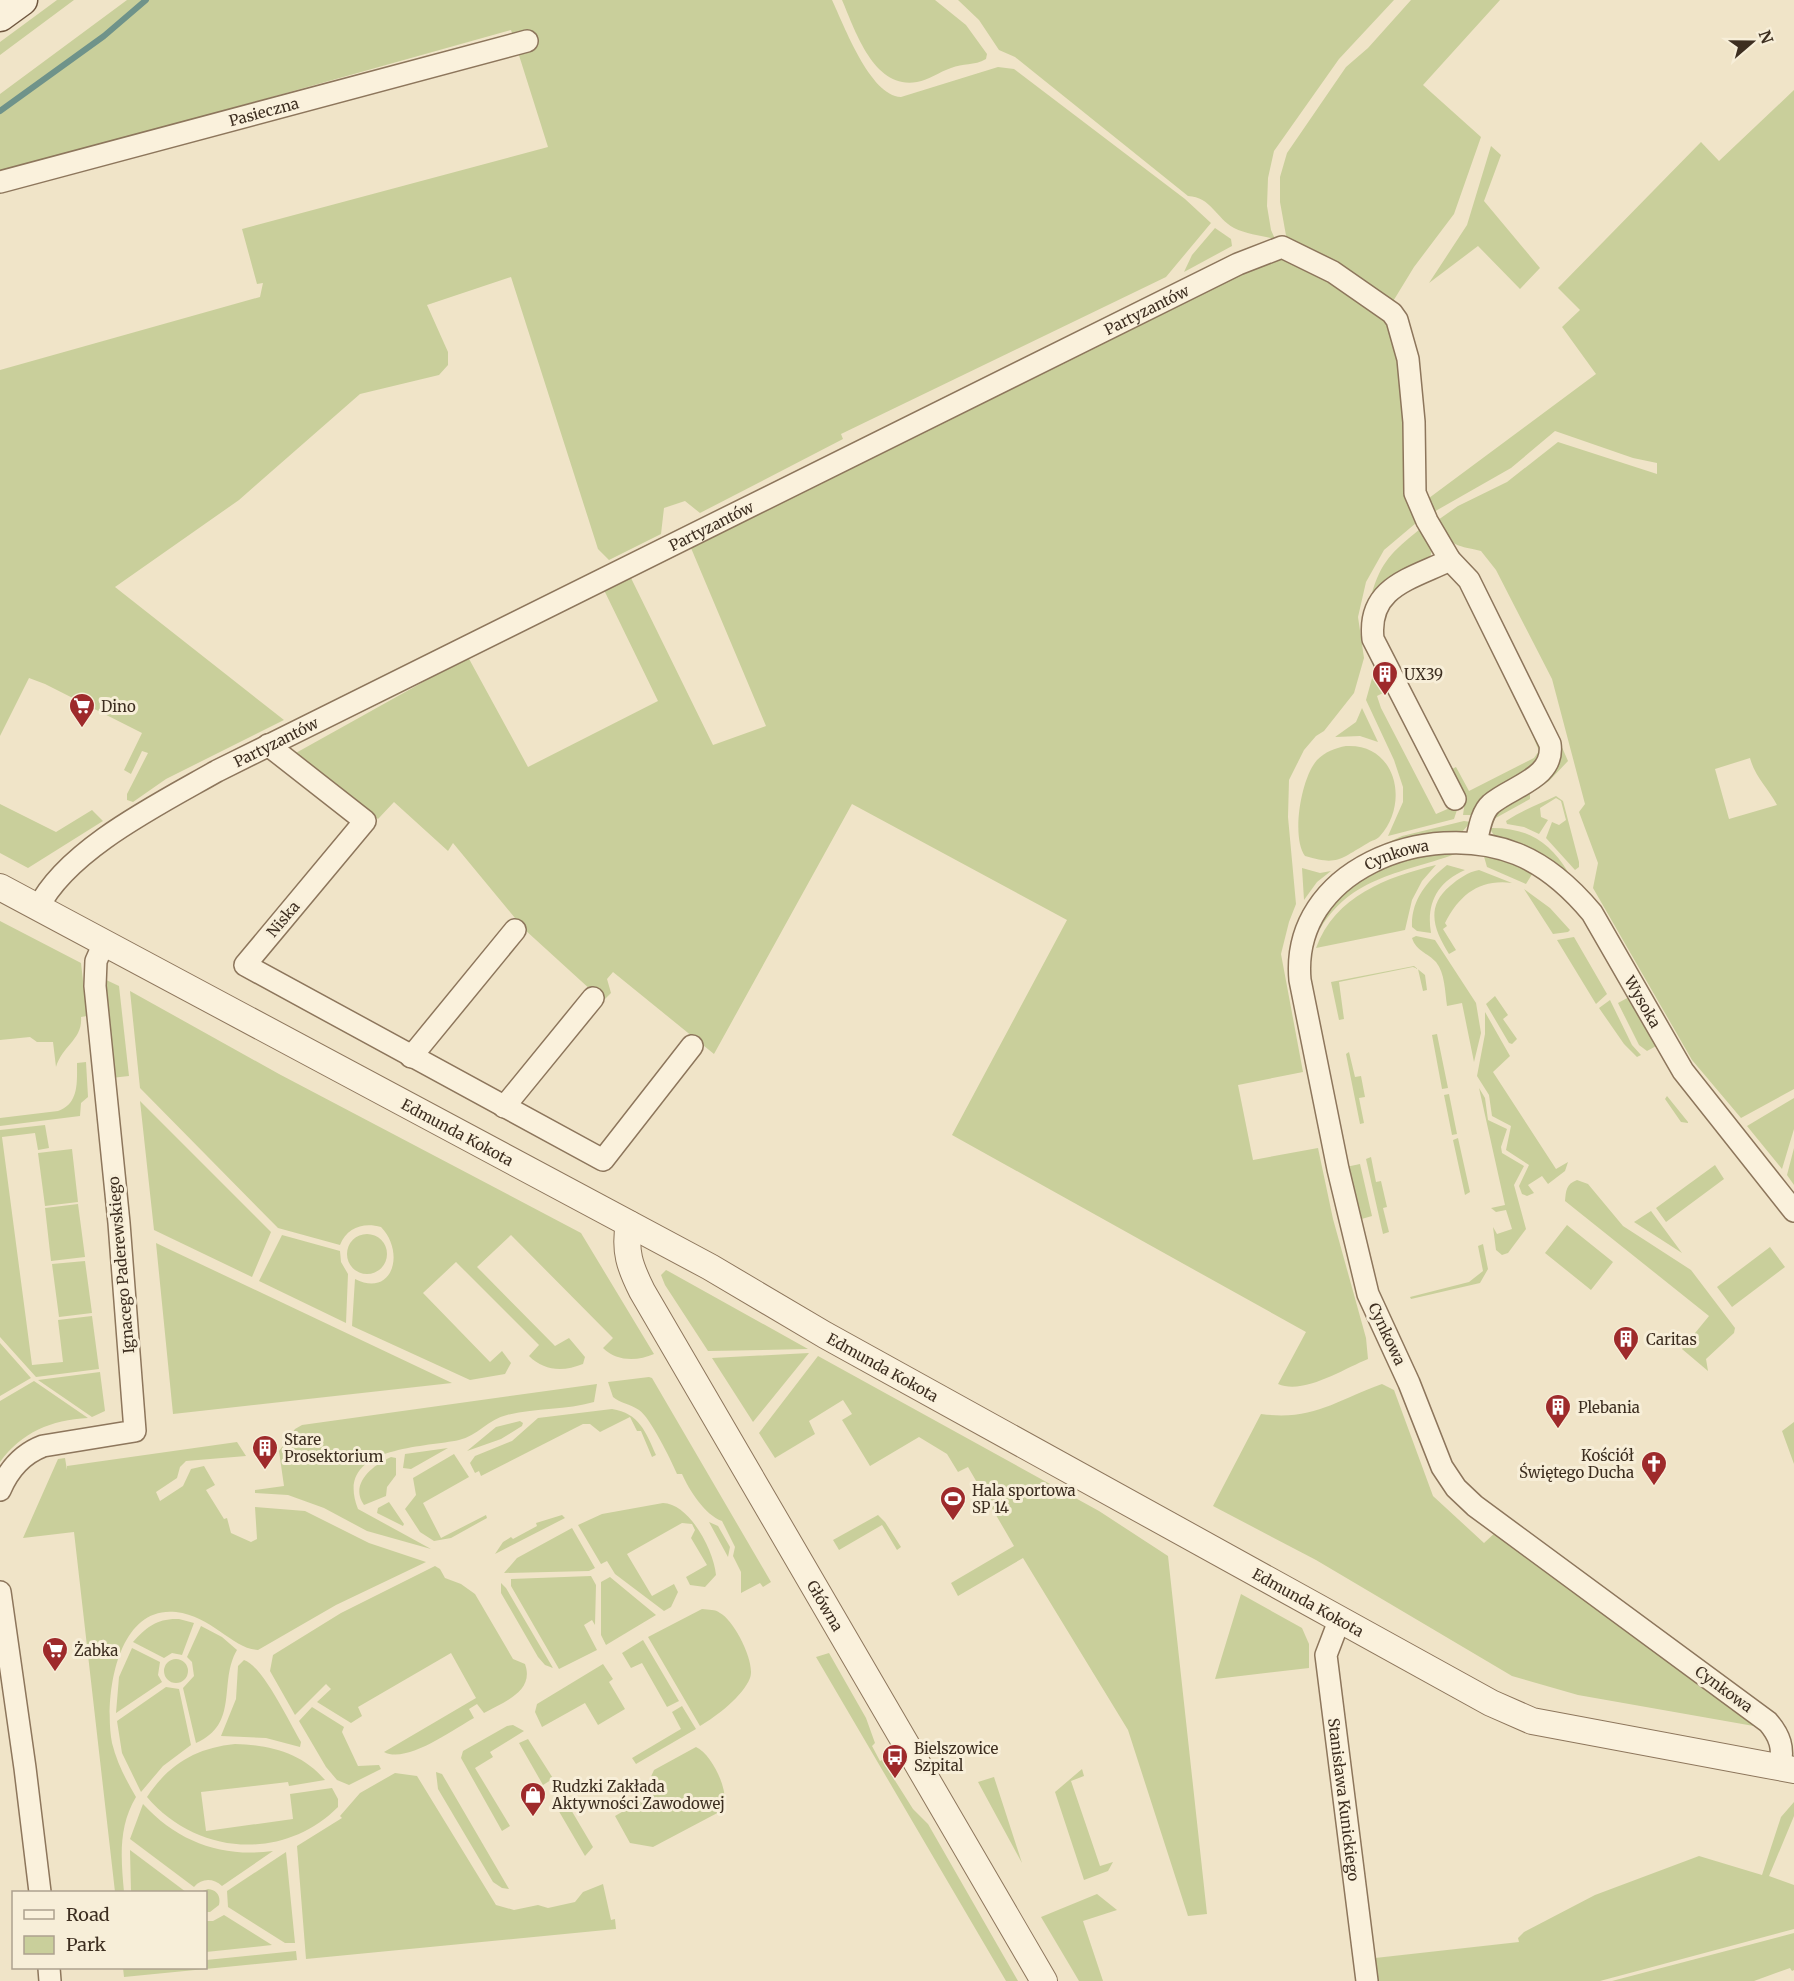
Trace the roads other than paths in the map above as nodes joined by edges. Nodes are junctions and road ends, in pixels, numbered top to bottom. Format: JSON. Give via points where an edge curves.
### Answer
{"nodes":[{"id":1,"x":22,"y":0,"type":"edge"},
{"id":2,"x":0,"y":16,"type":"edge"},
{"id":3,"x":527,"y":41,"type":"dead end"},
{"id":4,"x":0,"y":182,"type":"edge"},
{"id":5,"x":1450,"y":560,"type":"junction"},
{"id":6,"x":268,"y":745,"type":"junction"},
{"id":7,"x":1455,"y":799,"type":"dead end"},
{"id":8,"x":1469,"y":843,"type":"junction"},
{"id":9,"x":0,"y":887,"type":"edge"},
{"id":10,"x":38,"y":908,"type":"junction"},
{"id":11,"x":514,"y":930,"type":"dead end"},
{"id":12,"x":104,"y":943,"type":"junction"},
{"id":13,"x":593,"y":998,"type":"dead end"},
{"id":14,"x":692,"y":1046,"type":"dead end"},
{"id":15,"x":411,"y":1057,"type":"junction"},
{"id":16,"x":504,"y":1107,"type":"junction"},
{"id":17,"x":1794,"y":1211,"type":"edge"},
{"id":18,"x":630,"y":1224,"type":"junction"},
{"id":19,"x":0,"y":1490,"type":"edge"},
{"id":20,"x":0,"y":1592,"type":"edge"},
{"id":21,"x":1339,"y":1621,"type":"junction"},
{"id":22,"x":1787,"y":1768,"type":"edge"},
{"id":23,"x":40,"y":1891,"type":"edge"},
{"id":24,"x":1044,"y":1981,"type":"edge"},
{"id":25,"x":1367,"y":1981,"type":"edge"}],
"edges":[{"from":1,"to":2,"type":"main road"},
{"from":3,"to":4,"type":"street","name":"Pasieczna"},
{"from":5,"to":6,"type":"street","name":"Partyzantów","via":[[1415,493],[1408,358],[1392,313],[1333,272],[1282,247]]},
{"from":5,"to":7,"type":"street","via":[[1392,588],[1380,598],[1371,624],[1373,639]]},
{"from":5,"to":8,"type":"street","via":[[1469,580],[1523,685],[1551,751],[1539,774],[1490,805]]},
{"from":6,"to":10,"type":"street","name":"Partyzantów","via":[[175,795],[88,851],[59,876]]},
{"from":6,"to":15,"type":"street","name":"Niska","via":[[365,821],[245,965]]},
{"from":8,"to":17,"type":"street","name":"Wysoka","via":[[1518,854],[1539,865],[1577,896],[1592,913],[1683,1071]]},
{"from":8,"to":22,"type":"street","name":"Cynkowa","via":[[1397,851],[1359,869],[1314,912],[1299,950],[1300,980],[1338,1169],[1368,1293],[1442,1467],[1456,1488],[1474,1506],[1768,1722]]},
{"from":9,"to":10,"type":"street","name":"Edmunda Kokota"},
{"from":10,"to":12,"type":"street","name":"Edmunda Kokota"},
{"from":11,"to":15,"type":"street"},
{"from":12,"to":18,"type":"street","name":"Edmunda Kokota"},
{"from":12,"to":19,"type":"street","name":"Ignacego Paderewskiego","via":[[96,961],[95,986],[135,1431],[30,1450]]},
{"from":13,"to":16,"type":"street"},
{"from":14,"to":16,"type":"street","name":"Niska","via":[[603,1160]]},
{"from":15,"to":16,"type":"street","name":"Niska"},
{"from":18,"to":21,"type":"street","name":"Edmunda Kokota"},
{"from":18,"to":24,"type":"street","name":"Główna","via":[[627,1258],[642,1291]]},
{"from":20,"to":23,"type":"street"},
{"from":21,"to":22,"type":"street","name":"Edmunda Kokota","via":[[1491,1704],[1532,1721]]},
{"from":21,"to":25,"type":"street","name":"Stanisława Kunickiego","via":[[1326,1655]]}]}
